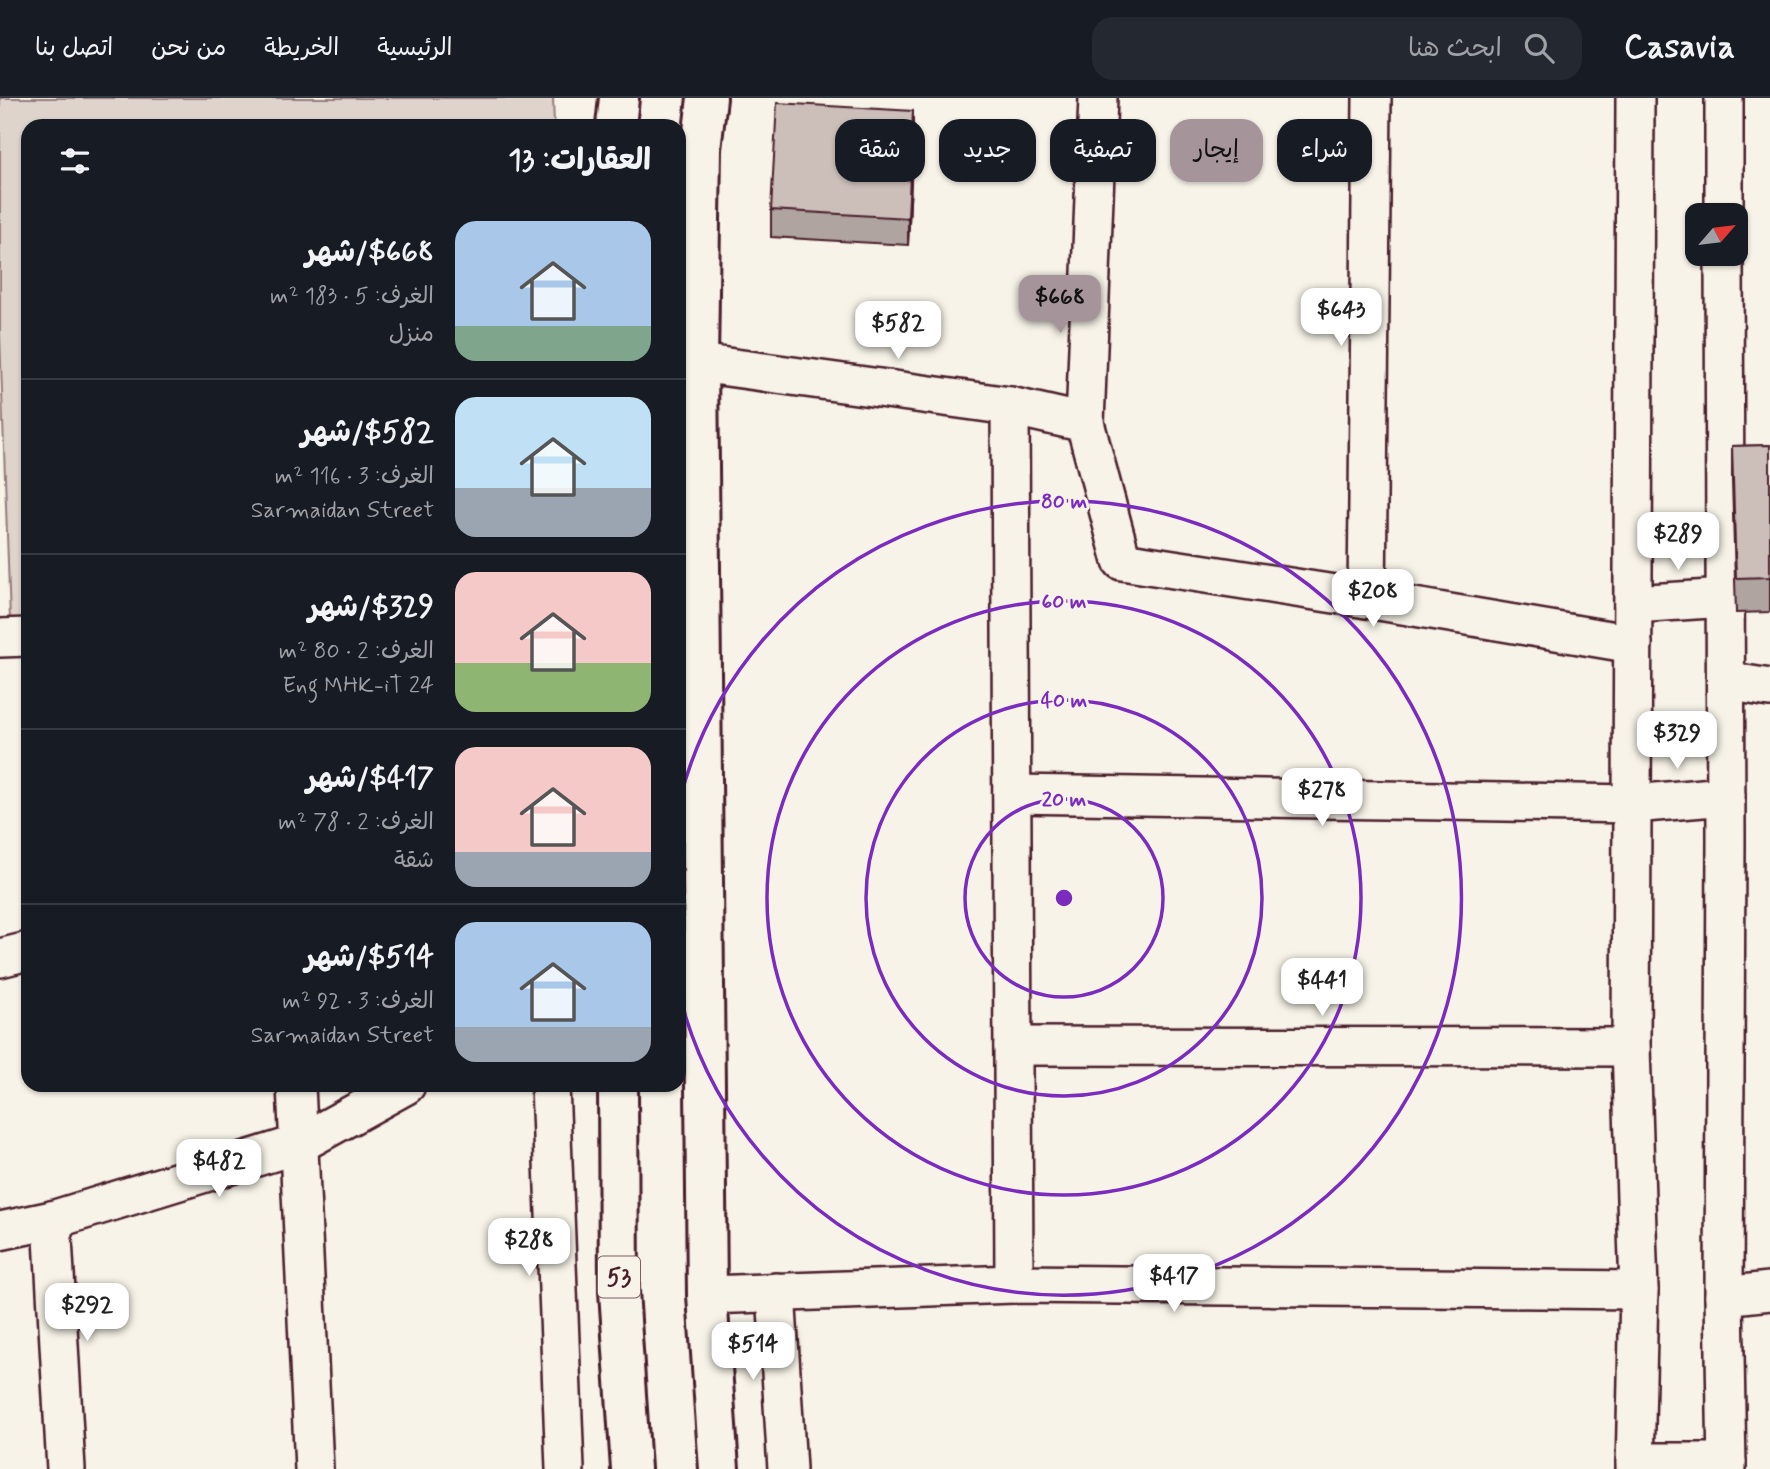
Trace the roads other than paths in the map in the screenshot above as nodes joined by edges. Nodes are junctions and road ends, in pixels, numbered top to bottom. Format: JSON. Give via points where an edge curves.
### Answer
{"nodes":[{"id":1,"x":618,"y":98,"type":"edge"},
{"id":2,"x":707,"y":98,"type":"edge"},
{"id":3,"x":1098,"y":98,"type":"edge"},
{"id":4,"x":1372,"y":98,"type":"edge"},
{"id":5,"x":1635,"y":98,"type":"edge"},
{"id":6,"x":1724,"y":98,"type":"edge"},
{"id":7,"x":616,"y":119,"type":"edge"},
{"id":8,"x":1724,"y":203,"type":"edge"},
{"id":9,"x":1725,"y":266,"type":"edge"},
{"id":10,"x":698,"y":363,"type":"junction"},
{"id":11,"x":1010,"y":406,"type":"junction"},
{"id":12,"x":1085,"y":423,"type":"junction"},
{"id":13,"x":1726,"y":598,"type":"junction"},
{"id":14,"x":1367,"y":599,"type":"junction"},
{"id":15,"x":1633,"y":604,"type":"junction"},
{"id":16,"x":21,"y":637,"type":"edge"},
{"id":17,"x":0,"y":638,"type":"edge"},
{"id":18,"x":1633,"y":644,"type":"junction"},
{"id":19,"x":1726,"y":681,"type":"junction"},
{"id":20,"x":1770,"y":688,"type":"edge"},
{"id":21,"x":1012,"y":794,"type":"junction"},
{"id":22,"x":1726,"y":796,"type":"junction"},
{"id":23,"x":1633,"y":804,"type":"junction"},
{"id":24,"x":21,"y":953,"type":"edge"},
{"id":25,"x":0,"y":958,"type":"edge"},
{"id":26,"x":1013,"y":1046,"type":"junction"},
{"id":27,"x":1631,"y":1047,"type":"junction"},
{"id":28,"x":296,"y":1092,"type":"edge"},
{"id":29,"x":393,"y":1092,"type":"edge"},
{"id":30,"x":550,"y":1092,"type":"edge"},
{"id":31,"x":618,"y":1092,"type":"edge"},
{"id":32,"x":299,"y":1144,"type":"junction"},
{"id":33,"x":51,"y":1220,"type":"junction"},
{"id":34,"x":0,"y":1231,"type":"edge"},
{"id":35,"x":1014,"y":1284,"type":"junction"},
{"id":36,"x":1639,"y":1290,"type":"junction"},
{"id":37,"x":776,"y":1292,"type":"junction"},
{"id":38,"x":1770,"y":1292,"type":"edge"},
{"id":39,"x":708,"y":1295,"type":"junction"},
{"id":40,"x":1724,"y":1296,"type":"junction"},
{"id":41,"x":1635,"y":1465,"type":"edge"},
{"id":42,"x":1727,"y":1466,"type":"edge"},
{"id":43,"x":66,"y":1469,"type":"edge"},
{"id":44,"x":314,"y":1469,"type":"edge"},
{"id":45,"x":565,"y":1469,"type":"edge"},
{"id":46,"x":631,"y":1469,"type":"edge"},
{"id":47,"x":719,"y":1469,"type":"edge"},
{"id":48,"x":787,"y":1469,"type":"edge"}],
"edges":[{"from":1,"to":7,"type":"main road"},
{"from":2,"to":10,"type":"main road","via":[[701,149]]},
{"from":3,"to":12,"type":"street"},
{"from":4,"to":14,"type":"street"},
{"from":5,"to":15,"type":"street"},
{"from":6,"to":8,"type":"street"},
{"from":9,"to":13,"type":"street","via":[[1742,449]]},
{"from":10,"to":11,"type":"street"},
{"from":10,"to":39,"type":"main road"},
{"from":11,"to":12,"type":"street"},
{"from":11,"to":21,"type":"street"},
{"from":12,"to":14,"type":"street","via":[[1122,561]]},
{"from":13,"to":15,"type":"street"},
{"from":13,"to":19,"type":"street"},
{"from":14,"to":18,"type":"street"},
{"from":15,"to":18,"type":"street"},
{"from":16,"to":17,"type":"street"},
{"from":18,"to":23,"type":"street"},
{"from":19,"to":20,"type":"street"},
{"from":19,"to":22,"type":"street"},
{"from":21,"to":23,"type":"street"},
{"from":21,"to":26,"type":"street"},
{"from":22,"to":23,"type":"street"},
{"from":22,"to":40,"type":"street"},
{"from":23,"to":27,"type":"street"},
{"from":24,"to":25,"type":"street"},
{"from":26,"to":27,"type":"street"},
{"from":26,"to":35,"type":"street"},
{"from":27,"to":36,"type":"street"},
{"from":28,"to":32,"type":"street"},
{"from":29,"to":32,"type":"street"},
{"from":30,"to":45,"type":"street"},
{"from":31,"to":46,"type":"main road","number":"53","via":[[619,1291]]},
{"from":32,"to":33,"type":"street"},
{"from":32,"to":44,"type":"street"},
{"from":33,"to":34,"type":"street"},
{"from":33,"to":43,"type":"street"},
{"from":35,"to":36,"type":"street"},
{"from":35,"to":37,"type":"street"},
{"from":36,"to":41,"type":"street"},
{"from":37,"to":39,"type":"street"},
{"from":37,"to":48,"type":"street"},
{"from":38,"to":40,"type":"street"},
{"from":39,"to":47,"type":"main road"},
{"from":40,"to":42,"type":"street"},
{"from":41,"to":42,"type":"street"}]}
